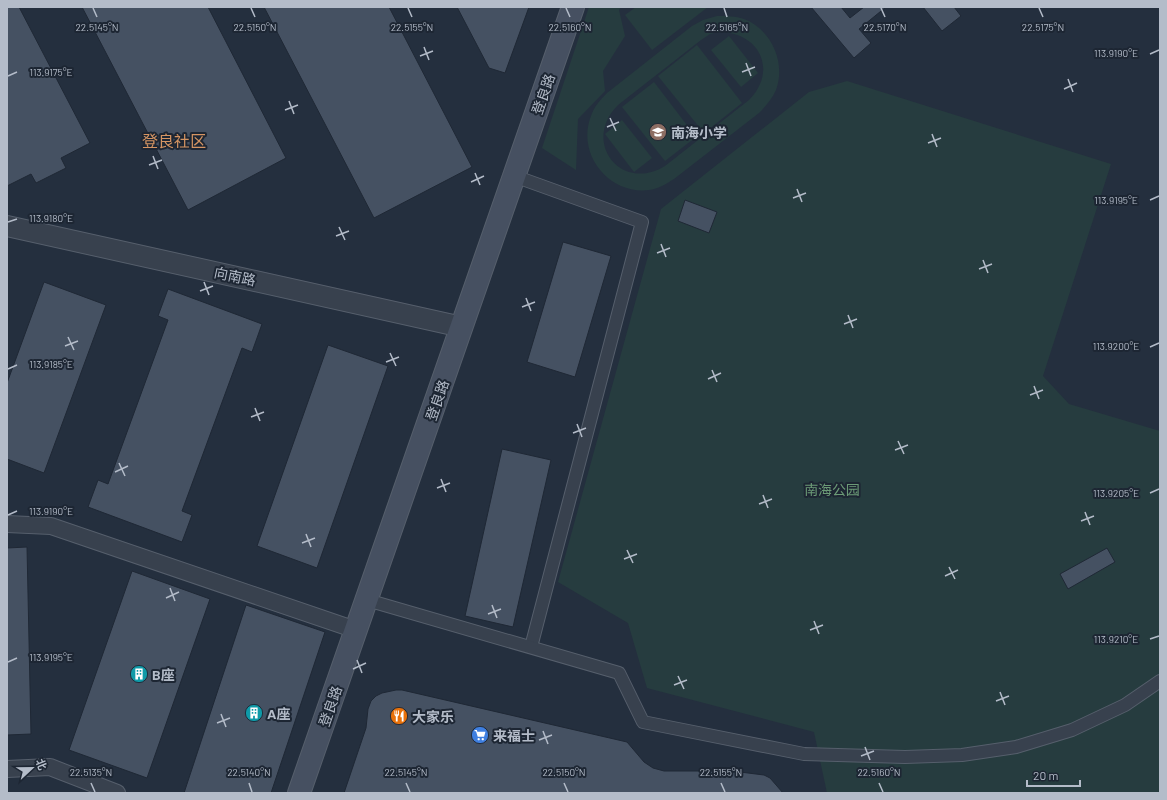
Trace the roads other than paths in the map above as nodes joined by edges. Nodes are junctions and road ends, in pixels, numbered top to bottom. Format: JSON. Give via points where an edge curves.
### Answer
{"nodes":[{"id":1,"x":573,"y":7,"type":"edge"},
{"id":2,"x":514,"y":176,"type":"junction"},
{"id":3,"x":7,"y":226,"type":"edge"},
{"id":4,"x":462,"y":327,"type":"junction"},
{"id":5,"x":7,"y":524,"type":"edge"},
{"id":6,"x":367,"y":600,"type":"junction"},
{"id":7,"x":356,"y":630,"type":"junction"},
{"id":8,"x":531,"y":647,"type":"junction"},
{"id":9,"x":1160,"y":681,"type":"edge"},
{"id":10,"x":7,"y":768,"type":"edge"},
{"id":11,"x":117,"y":793,"type":"edge"},
{"id":12,"x":299,"y":793,"type":"edge"}],
"edges":[{"from":1,"to":2,"type":"main road","name":"登良路"},
{"from":2,"to":4,"type":"main road","name":"登良路"},
{"from":2,"to":8,"type":"street","via":[[642,222]]},
{"from":3,"to":4,"type":"street","name":"向南路"},
{"from":4,"to":6,"type":"main road","name":"登良路"},
{"from":5,"to":7,"type":"street","via":[[52,526]]},
{"from":6,"to":7,"type":"main road","name":"登良路"},
{"from":6,"to":8,"type":"street"},
{"from":7,"to":12,"type":"main road","name":"登良路"},
{"from":8,"to":9,"type":"street","via":[[620,673],[643,722],[804,754],[934,757],[1016,747],[1072,730],[1099,718],[1125,705]]},
{"from":10,"to":11,"type":"street","via":[[50,767]]}]}
